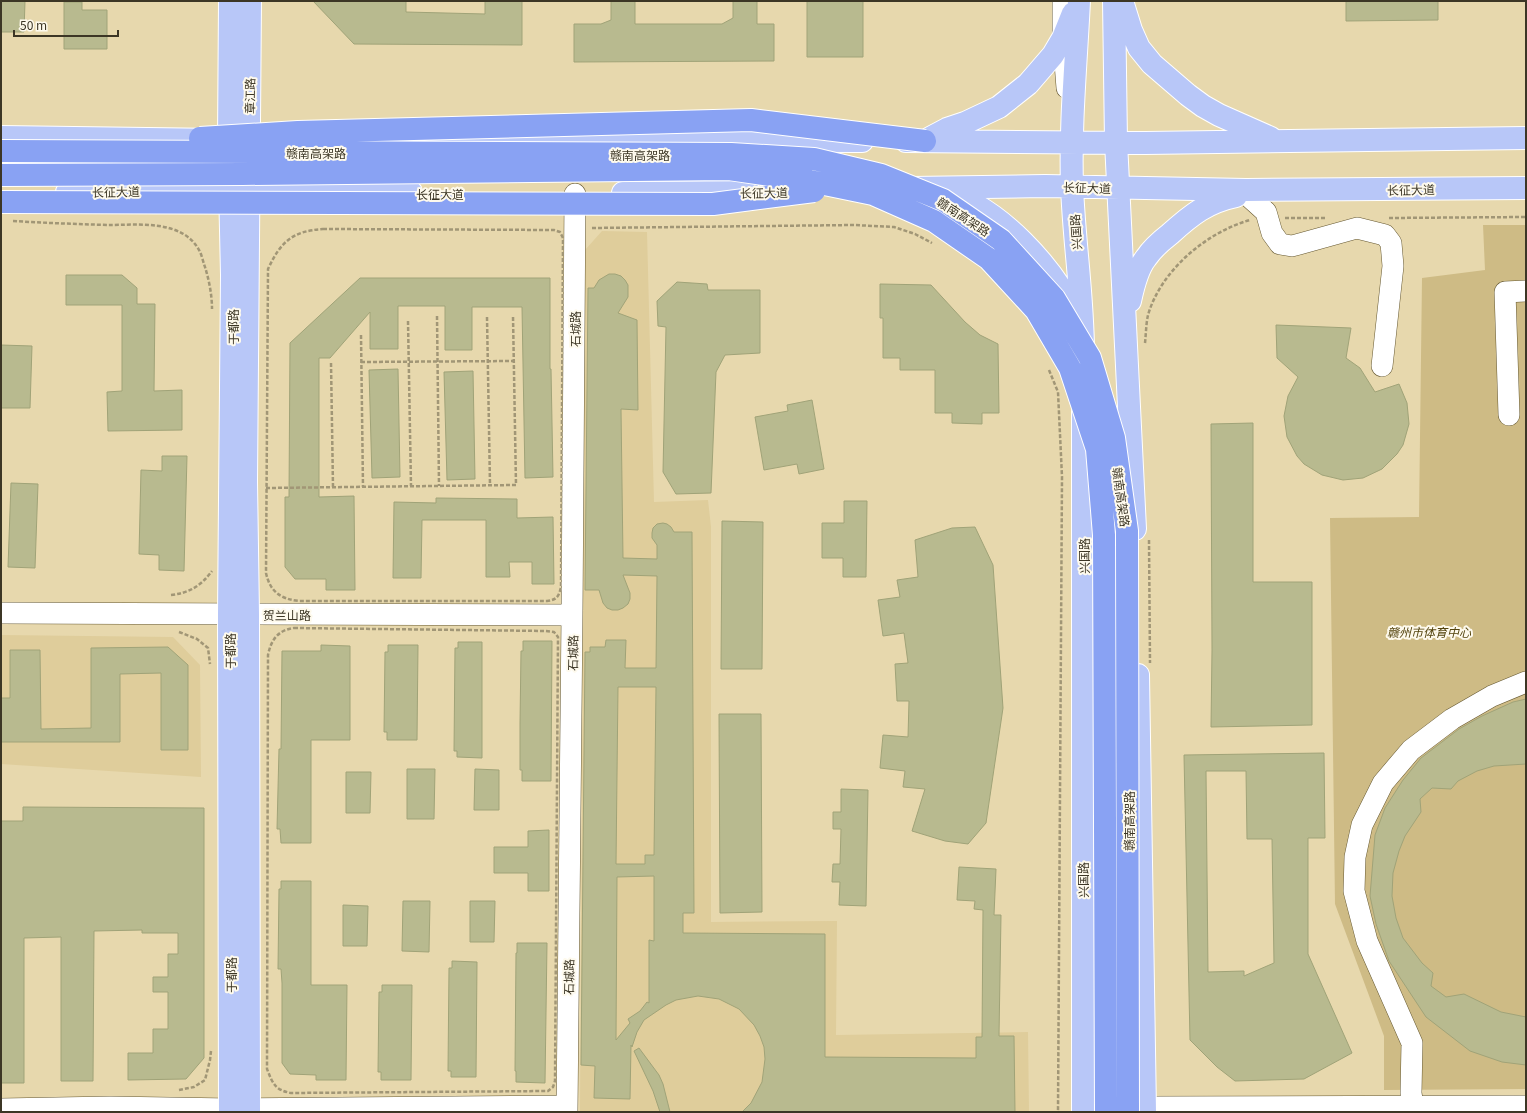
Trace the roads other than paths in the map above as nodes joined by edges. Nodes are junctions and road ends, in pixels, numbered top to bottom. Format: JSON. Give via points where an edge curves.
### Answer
{"nodes":[{"id":1,"x":230,"y":1,"type":"edge"},
{"id":2,"x":250,"y":1,"type":"edge"},
{"id":3,"x":1063,"y":1,"type":"edge"},
{"id":4,"x":1078,"y":1,"type":"edge"},
{"id":5,"x":1120,"y":3,"type":"edge"},
{"id":6,"x":1063,"y":38,"type":"junction"},
{"id":7,"x":1,"y":137,"type":"edge"},
{"id":8,"x":1526,"y":138,"type":"edge"},
{"id":9,"x":239,"y":140,"type":"junction"},
{"id":10,"x":1276,"y":140,"type":"junction"},
{"id":11,"x":925,"y":141,"type":"junction"},
{"id":12,"x":1116,"y":142,"type":"junction"},
{"id":13,"x":1072,"y":143,"type":"junction"},
{"id":14,"x":1,"y":150,"type":"edge"},
{"id":15,"x":1,"y":175,"type":"edge"},
{"id":16,"x":1072,"y":186,"type":"junction"},
{"id":17,"x":930,"y":188,"type":"junction"},
{"id":18,"x":1118,"y":188,"type":"junction"},
{"id":19,"x":239,"y":191,"type":"junction"},
{"id":20,"x":814,"y":191,"type":"junction"},
{"id":21,"x":1520,"y":191,"type":"edge"},
{"id":22,"x":1253,"y":192,"type":"junction"},
{"id":23,"x":1,"y":193,"type":"edge"},
{"id":24,"x":575,"y":194,"type":"junction"},
{"id":25,"x":5,"y":211,"type":"edge"},
{"id":26,"x":1526,"y":291,"type":"edge"},
{"id":27,"x":1083,"y":329,"type":"junction"},
{"id":28,"x":1135,"y":349,"type":"junction"},
{"id":29,"x":1382,"y":366,"type":"dead end"},
{"id":30,"x":1508,"y":415,"type":"dead end"},
{"id":31,"x":1,"y":614,"type":"edge"},
{"id":32,"x":239,"y":614,"type":"junction"},
{"id":33,"x":572,"y":615,"type":"junction"},
{"id":34,"x":1526,"y":682,"type":"edge"},
{"id":35,"x":1413,"y":1106,"type":"junction"},
{"id":36,"x":1526,"y":1106,"type":"edge"},
{"id":37,"x":1,"y":1109,"type":"edge"},
{"id":38,"x":567,"y":1109,"type":"edge"},
{"id":39,"x":1083,"y":1109,"type":"edge"},
{"id":40,"x":239,"y":1110,"type":"edge"},
{"id":41,"x":1139,"y":1110,"type":"edge"},
{"id":42,"x":1106,"y":1112,"type":"edge"}],
"edges":[{"from":1,"to":9,"type":"main road","name":"章江路"},
{"from":2,"to":9,"type":"main road","name":"章江路"},
{"from":3,"to":6,"type":"street"},
{"from":4,"to":6,"type":"main road"},
{"from":4,"to":13,"type":"main road","name":"兴国路"},
{"from":5,"to":10,"type":"main road","via":[[1139,48],[1152,64],[1188,96],[1219,115]]},
{"from":5,"to":12,"type":"main road"},
{"from":6,"to":11,"type":"main road","via":[[1041,70],[1015,96],[982,116],[947,129]]},
{"from":6,"to":13,"type":"street"},
{"from":7,"to":9,"type":"main road"},
{"from":8,"to":10,"type":"main road"},
{"from":9,"to":11,"type":"main road"},
{"from":9,"to":19,"type":"main road","name":"章江路"},
{"from":10,"to":12,"type":"main road"},
{"from":11,"to":13,"type":"main road"},
{"from":11,"to":14,"type":"highway","bridge":true,"via":[[751,120],[298,132]]},
{"from":12,"to":13,"type":"main road"},
{"from":12,"to":18,"type":"main road"},
{"from":13,"to":16,"type":"main road","name":"兴国路"},
{"from":14,"to":41,"type":"highway","name":"赣南高架路","bridge":true,"via":[[731,154],[814,159],[881,175],[943,200],[1001,240],[1054,298],[1090,358],[1114,438],[1127,531]]},
{"from":15,"to":42,"type":"highway","name":"赣南高架路","bridge":true,"via":[[729,169],[810,180],[873,194],[934,220],[989,259],[1036,310],[1070,368],[1096,449],[1104,535]]},
{"from":16,"to":17,"type":"main road","name":"长征大道"},
{"from":16,"to":18,"type":"main road","name":"长征大道"},
{"from":16,"to":27,"type":"main road","name":"兴国路"},
{"from":17,"to":20,"type":"main road","name":"长征大道"},
{"from":17,"to":27,"type":"main road","via":[[967,201],[996,219],[1018,237],[1053,276]]},
{"from":18,"to":22,"type":"main road","name":"长征大道"},
{"from":18,"to":28,"type":"main road"},
{"from":19,"to":23,"type":"main road","name":"长征大道"},
{"from":19,"to":24,"type":"main road","name":"长征大道"},
{"from":19,"to":32,"type":"main road","name":"于都路","via":[[232,283]]},
{"from":19,"to":32,"type":"main road","name":"于都路","via":[[256,488]]},
{"from":20,"to":24,"type":"main road","name":"长征大道"},
{"from":20,"to":25,"type":"highway","bridge":true,"via":[[713,204]]},
{"from":21,"to":22,"type":"main road","name":"长征大道"},
{"from":22,"to":28,"type":"main road","via":[[1204,206],[1161,241],[1145,259],[1137,275],[1125,329]]},
{"from":22,"to":29,"type":"street","via":[[1266,212],[1272,233],[1280,244],[1292,246],[1357,228],[1385,235],[1391,243],[1394,266]]},
{"from":24,"to":33,"type":"street","name":"石城路"},
{"from":26,"to":30,"type":"street","via":[[1505,292]]},
{"from":27,"to":39,"type":"main road","name":"兴国路"},
{"from":28,"to":41,"type":"main road"},
{"from":31,"to":32,"type":"street","name":"贺兰山路"},
{"from":32,"to":33,"type":"street","name":"贺兰山路"},
{"from":32,"to":40,"type":"main road","name":"于都路"},
{"from":33,"to":38,"type":"street","name":"石城路"},
{"from":34,"to":35,"type":"street","via":[[1492,696],[1452,719],[1411,750],[1383,783],[1362,825],[1355,857],[1354,891],[1367,941],[1412,1043]]},
{"from":35,"to":36,"type":"street"},
{"from":35,"to":41,"type":"street"},
{"from":37,"to":40,"type":"street","via":[[110,1107]]},
{"from":38,"to":40,"type":"street"},
{"from":39,"to":41,"type":"street"}]}
